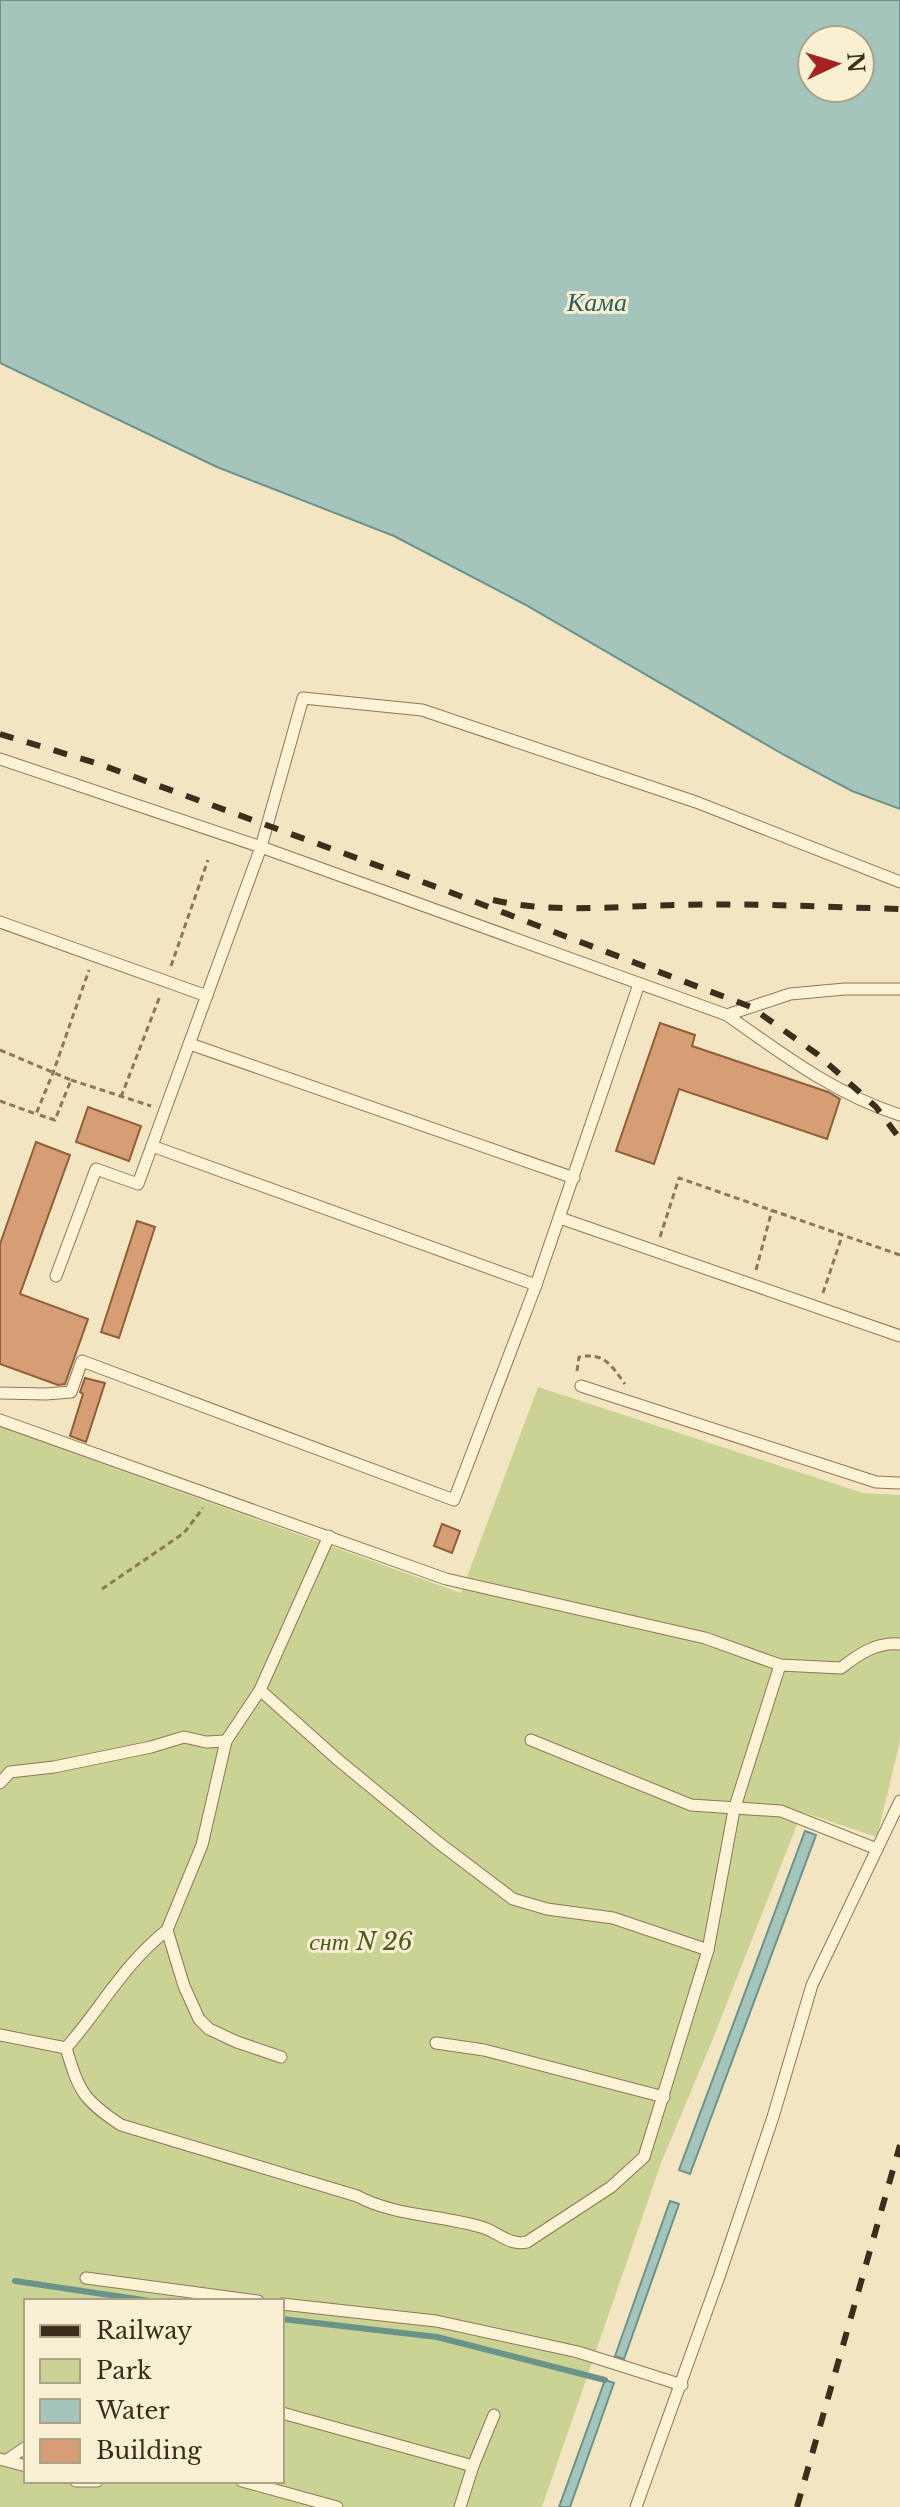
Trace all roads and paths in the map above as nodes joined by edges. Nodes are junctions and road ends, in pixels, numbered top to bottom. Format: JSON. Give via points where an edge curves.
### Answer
{"nodes":[{"id":1,"x":0,"y":759,"type":"edge"},
{"id":2,"x":261,"y":847,"type":"junction"},
{"id":3,"x":900,"y":882,"type":"edge"},
{"id":4,"x":0,"y":922,"type":"edge"},
{"id":5,"x":94,"y":955,"type":"junction"},
{"id":6,"x":639,"y":984,"type":"junction"},
{"id":7,"x":900,"y":989,"type":"edge"},
{"id":8,"x":207,"y":996,"type":"junction"},
{"id":9,"x":727,"y":1015,"type":"junction"},
{"id":10,"x":190,"y":1044,"type":"junction"},
{"id":11,"x":0,"y":1050,"type":"edge"},
{"id":12,"x":53,"y":1073,"type":"junction"},
{"id":13,"x":71,"y":1080,"type":"junction"},
{"id":14,"x":0,"y":1101,"type":"edge"},
{"id":15,"x":165,"y":1111,"type":"junction"},
{"id":16,"x":36,"y":1114,"type":"junction"},
{"id":17,"x":900,"y":1115,"type":"edge"},
{"id":18,"x":152,"y":1146,"type":"junction"},
{"id":19,"x":574,"y":1178,"type":"junction"},
{"id":20,"x":772,"y":1210,"type":"junction"},
{"id":21,"x":560,"y":1218,"type":"junction"},
{"id":22,"x":843,"y":1235,"type":"junction"},
{"id":23,"x":655,"y":1252,"type":"junction"},
{"id":24,"x":900,"y":1255,"type":"edge"},
{"id":25,"x":56,"y":1276,"type":"dead end"},
{"id":26,"x":536,"y":1285,"type":"junction"},
{"id":27,"x":752,"y":1285,"type":"junction"},
{"id":28,"x":818,"y":1308,"type":"junction"},
{"id":29,"x":900,"y":1336,"type":"edge"},
{"id":30,"x":581,"y":1386,"type":"joint"},
{"id":31,"x":0,"y":1393,"type":"edge"},
{"id":32,"x":638,"y":1403,"type":"junction"},
{"id":33,"x":0,"y":1420,"type":"edge"},
{"id":34,"x":900,"y":1483,"type":"edge"},
{"id":35,"x":212,"y":1495,"type":"junction"},
{"id":36,"x":329,"y":1536,"type":"junction"},
{"id":37,"x":102,"y":1589,"type":"dead end"},
{"id":38,"x":900,"y":1644,"type":"edge"},
{"id":39,"x":780,"y":1665,"type":"junction"},
{"id":40,"x":260,"y":1690,"type":"junction"},
{"id":41,"x":531,"y":1740,"type":"dead end"},
{"id":42,"x":226,"y":1741,"type":"junction"},
{"id":43,"x":0,"y":1783,"type":"edge"},
{"id":44,"x":900,"y":1801,"type":"edge"},
{"id":45,"x":734,"y":1810,"type":"junction"},
{"id":46,"x":877,"y":1849,"type":"junction"},
{"id":47,"x":167,"y":1930,"type":"junction"},
{"id":48,"x":708,"y":1950,"type":"junction"},
{"id":49,"x":0,"y":2035,"type":"edge"},
{"id":50,"x":436,"y":2043,"type":"dead end"},
{"id":51,"x":66,"y":2048,"type":"junction"},
{"id":52,"x":281,"y":2057,"type":"dead end"},
{"id":53,"x":664,"y":2097,"type":"junction"},
{"id":54,"x":86,"y":2278,"type":"dead end"},
{"id":55,"x":243,"y":2299,"type":"edge"},
{"id":56,"x":284,"y":2304,"type":"edge"},
{"id":57,"x":682,"y":2385,"type":"junction"},
{"id":58,"x":284,"y":2414,"type":"edge"},
{"id":59,"x":494,"y":2415,"type":"dead end"},
{"id":60,"x":24,"y":2448,"type":"edge"},
{"id":61,"x":4,"y":2460,"type":"edge"},
{"id":62,"x":24,"y":2465,"type":"edge"},
{"id":63,"x":473,"y":2466,"type":"junction"},
{"id":64,"x":249,"y":2483,"type":"edge"},
{"id":65,"x":337,"y":2507,"type":"edge"},
{"id":66,"x":460,"y":2507,"type":"edge"},
{"id":67,"x":636,"y":2507,"type":"edge"}],
"edges":[{"from":1,"to":2,"type":"lane"},
{"from":2,"to":3,"type":"lane","via":[[303,698],[422,710],[696,802]]},
{"from":2,"to":6,"type":"lane"},
{"from":2,"to":8,"type":"lane"},
{"from":4,"to":5,"type":"lane"},
{"from":5,"to":8,"type":"lane"},
{"from":5,"to":12,"type":"path"},
{"from":6,"to":9,"type":"lane"},
{"from":6,"to":19,"type":"lane"},
{"from":7,"to":9,"type":"lane","via":[[790,994]]},
{"from":8,"to":10,"type":"lane"},
{"from":9,"to":17,"type":"lane","via":[[816,1077]]},
{"from":10,"to":15,"type":"lane"},
{"from":10,"to":19,"type":"lane"},
{"from":11,"to":12,"type":"path"},
{"from":12,"to":13,"type":"path"},
{"from":12,"to":16,"type":"path"},
{"from":13,"to":15,"type":"path"},
{"from":13,"to":16,"type":"path","via":[[55,1120]]},
{"from":14,"to":16,"type":"path"},
{"from":15,"to":18,"type":"lane"},
{"from":18,"to":25,"type":"lane","via":[[138,1184],[96,1169]]},
{"from":18,"to":26,"type":"lane"},
{"from":19,"to":21,"type":"lane"},
{"from":20,"to":22,"type":"path"},
{"from":20,"to":23,"type":"path","via":[[679,1178]]},
{"from":20,"to":27,"type":"path"},
{"from":21,"to":23,"type":"lane"},
{"from":21,"to":26,"type":"lane"},
{"from":22,"to":24,"type":"path"},
{"from":22,"to":28,"type":"path"},
{"from":23,"to":27,"type":"lane"},
{"from":26,"to":31,"type":"lane","via":[[454,1500],[82,1361],[71,1392]]},
{"from":27,"to":28,"type":"lane"},
{"from":28,"to":29,"type":"lane"},
{"from":30,"to":32,"type":"lane"},
{"from":30,"to":32,"type":"path","via":[[579,1357],[593,1355],[605,1360]]},
{"from":32,"to":34,"type":"lane","via":[[876,1482]]},
{"from":33,"to":35,"type":"lane"},
{"from":35,"to":36,"type":"lane"},
{"from":35,"to":37,"type":"path","via":[[184,1533]]},
{"from":36,"to":39,"type":"lane","via":[[446,1579],[705,1638]]},
{"from":36,"to":40,"type":"lane"},
{"from":38,"to":39,"type":"lane","via":[[886,1643],[841,1668]]},
{"from":39,"to":45,"type":"lane"},
{"from":40,"to":42,"type":"lane"},
{"from":40,"to":48,"type":"lane","via":[[337,1759],[513,1899],[613,1918]]},
{"from":41,"to":45,"type":"lane","via":[[691,1805]]},
{"from":42,"to":43,"type":"lane","via":[[184,1737],[10,1772]]},
{"from":42,"to":47,"type":"lane","via":[[202,1845]]},
{"from":44,"to":46,"type":"lane"},
{"from":45,"to":46,"type":"lane","via":[[781,1811]]},
{"from":45,"to":48,"type":"lane"},
{"from":46,"to":57,"type":"lane","via":[[812,1985]]},
{"from":47,"to":51,"type":"lane","via":[[143,1949]]},
{"from":47,"to":52,"type":"lane","via":[[199,2019],[223,2036]]},
{"from":48,"to":53,"type":"lane"},
{"from":49,"to":51,"type":"lane"},
{"from":50,"to":53,"type":"lane","via":[[484,2050]]},
{"from":51,"to":53,"type":"lane","via":[[76,2084],[93,2106],[121,2125],[372,2204],[462,2221],[517,2244],[611,2187],[644,2157]]},
{"from":54,"to":55,"type":"lane"},
{"from":56,"to":57,"type":"lane","via":[[436,2321],[578,2352]]},
{"from":57,"to":67,"type":"lane"},
{"from":58,"to":63,"type":"lane"},
{"from":59,"to":63,"type":"lane"},
{"from":60,"to":61,"type":"lane"},
{"from":61,"to":62,"type":"lane"},
{"from":63,"to":66,"type":"lane"},
{"from":64,"to":65,"type":"lane"}]}
